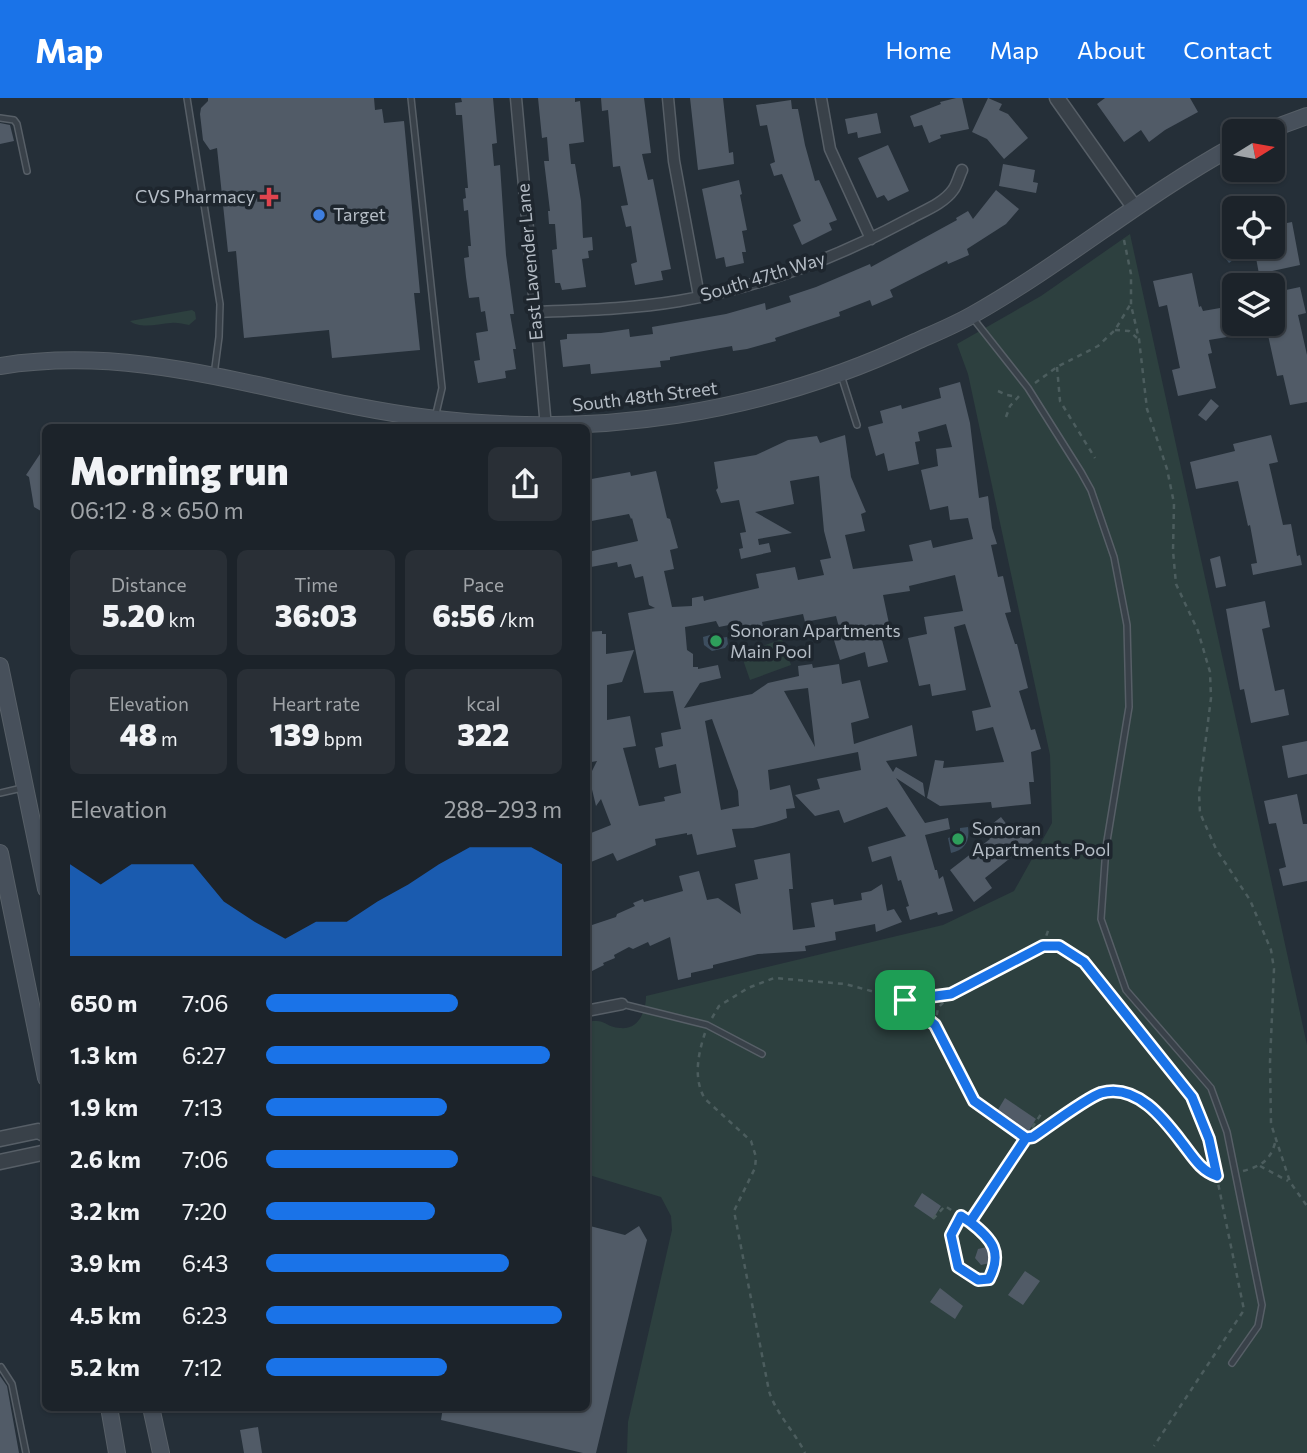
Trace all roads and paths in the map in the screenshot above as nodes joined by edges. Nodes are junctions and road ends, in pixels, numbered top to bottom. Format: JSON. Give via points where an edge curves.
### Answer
{"nodes":[{"id":1,"x":187,"y":98,"type":"edge"},
{"id":2,"x":411,"y":98,"type":"edge"},
{"id":3,"x":516,"y":98,"type":"edge"},
{"id":4,"x":668,"y":98,"type":"edge"},
{"id":5,"x":821,"y":98,"type":"edge"},
{"id":6,"x":1057,"y":98,"type":"edge"},
{"id":7,"x":1307,"y":116,"type":"edge"},
{"id":8,"x":0,"y":118,"type":"edge"},
{"id":9,"x":1285,"y":124,"type":"edge"},
{"id":10,"x":1222,"y":153,"type":"edge"},
{"id":11,"x":962,"y":170,"type":"dead end"},
{"id":12,"x":27,"y":171,"type":"dead end"},
{"id":13,"x":1134,"y":207,"type":"junction"},
{"id":14,"x":871,"y":239,"type":"junction"},
{"id":15,"x":1124,"y":240,"type":"dead end"},
{"id":16,"x":699,"y":296,"type":"junction"},
{"id":17,"x":1131,"y":304,"type":"junction"},
{"id":18,"x":535,"y":312,"type":"junction"},
{"id":19,"x":972,"y":316,"type":"junction"},
{"id":20,"x":1115,"y":330,"type":"junction"},
{"id":21,"x":1139,"y":339,"type":"junction"},
{"id":22,"x":0,"y":366,"type":"edge"},
{"id":23,"x":1057,"y":367,"type":"junction"},
{"id":24,"x":214,"y":374,"type":"junction"},
{"id":25,"x":841,"y":375,"type":"junction"},
{"id":26,"x":1038,"y":380,"type":"dead end"},
{"id":27,"x":998,"y":391,"type":"dead end"},
{"id":28,"x":1006,"y":417,"type":"dead end"},
{"id":29,"x":435,"y":419,"type":"junction"},
{"id":30,"x":504,"y":424,"type":"edge"},
{"id":31,"x":545,"y":424,"type":"edge"},
{"id":32,"x":590,"y":424,"type":"edge"},
{"id":33,"x":858,"y":425,"type":"dead end"},
{"id":34,"x":1095,"y":458,"type":"dead end"},
{"id":35,"x":0,"y":666,"type":"edge"},
{"id":36,"x":25,"y":787,"type":"junction"},
{"id":37,"x":0,"y":793,"type":"edge"},
{"id":38,"x":0,"y":853,"type":"edge"},
{"id":39,"x":42,"y":870,"type":"edge"},
{"id":40,"x":1049,"y":929,"type":"dead end"},
{"id":41,"x":1043,"y":946,"type":"junction"},
{"id":42,"x":951,"y":994,"type":"junction"},
{"id":43,"x":905,"y":1000,"type":"junction"},
{"id":44,"x":622,"y":1004,"type":"joint"},
{"id":45,"x":590,"y":1010,"type":"edge"},
{"id":46,"x":707,"y":1025,"type":"junction"},
{"id":47,"x":935,"y":1025,"type":"junction"},
{"id":48,"x":762,"y":1054,"type":"dead end"},
{"id":49,"x":42,"y":1058,"type":"edge"},
{"id":50,"x":1043,"y":1111,"type":"dead end"},
{"id":51,"x":42,"y":1133,"type":"edge"},
{"id":52,"x":1026,"y":1138,"type":"junction"},
{"id":53,"x":0,"y":1139,"type":"edge"},
{"id":54,"x":1275,"y":1141,"type":"junction"},
{"id":55,"x":42,"y":1153,"type":"edge"},
{"id":56,"x":0,"y":1162,"type":"edge"},
{"id":57,"x":1260,"y":1166,"type":"junction"},
{"id":58,"x":1247,"y":1170,"type":"dead end"},
{"id":59,"x":1217,"y":1176,"type":"junction"},
{"id":60,"x":1290,"y":1182,"type":"junction"},
{"id":61,"x":1307,"y":1206,"type":"edge"},
{"id":62,"x":961,"y":1216,"type":"junction"},
{"id":63,"x":933,"y":1219,"type":"dead end"},
{"id":64,"x":970,"y":1222,"type":"junction"},
{"id":65,"x":1233,"y":1363,"type":"dead end"},
{"id":66,"x":1,"y":1367,"type":"edge"},
{"id":67,"x":110,"y":1411,"type":"edge"},
{"id":68,"x":152,"y":1411,"type":"edge"},
{"id":69,"x":1154,"y":1446,"type":"dead end"},
{"id":70,"x":26,"y":1453,"type":"edge"},
{"id":71,"x":117,"y":1453,"type":"edge"},
{"id":72,"x":162,"y":1453,"type":"edge"},
{"id":73,"x":805,"y":1453,"type":"edge"}],
"edges":[{"from":1,"to":24,"type":"lane","via":[[220,304]]},
{"from":2,"to":29,"type":"lane","via":[[442,388]]},
{"from":3,"to":18,"type":"street","name":"East Lavender Lane"},
{"from":4,"to":16,"type":"street","via":[[674,161]]},
{"from":5,"to":14,"type":"street","via":[[830,149]]},
{"from":6,"to":13,"type":"street"},
{"from":7,"to":9,"type":"main road"},
{"from":8,"to":12,"type":"lane","via":[[17,124]]},
{"from":10,"to":13,"type":"main road","name":"South 48th Street"},
{"from":11,"to":14,"type":"street","name":"South 47th Way","via":[[954,190],[937,204]]},
{"from":13,"to":19,"type":"main road","name":"South 48th Street"},
{"from":14,"to":16,"type":"street","name":"South 47th Way","via":[[803,267]]},
{"from":15,"to":17,"type":"path"},
{"from":16,"to":18,"type":"street","name":"South 47th Way","via":[[645,305]]},
{"from":17,"to":20,"type":"path"},
{"from":17,"to":21,"type":"path"},
{"from":18,"to":31,"type":"street","name":"East Lavender Lane"},
{"from":19,"to":25,"type":"main road","name":"South 48th Street"},
{"from":19,"to":65,"type":"lane","via":[[1028,388],[1082,472],[1114,557],[1127,625],[1129,707],[1106,847],[1101,919],[1126,990],[1211,1088],[1227,1132],[1262,1306],[1258,1326]]},
{"from":20,"to":21,"type":"path","via":[[1129,331]]},
{"from":20,"to":23,"type":"path","via":[[1098,346]]},
{"from":21,"to":54,"type":"path","via":[[1147,409],[1174,503],[1176,584],[1198,631],[1210,672],[1200,813],[1216,849],[1250,900],[1273,960],[1270,1108]]},
{"from":22,"to":24,"type":"main road","name":"South 48th Street","via":[[53,360],[107,361]]},
{"from":23,"to":26,"type":"path"},
{"from":23,"to":34,"type":"path","via":[[1060,401]]},
{"from":24,"to":29,"type":"main road","name":"South 48th Street","via":[[344,406]]},
{"from":25,"to":32,"type":"main road","name":"South 48th Street","via":[[751,402],[684,415]]},
{"from":25,"to":33,"type":"lane"},
{"from":27,"to":28,"type":"path","via":[[1017,397]]},
{"from":29,"to":30,"type":"main road","name":"South 48th Street"},
{"from":35,"to":36,"type":"main road"},
{"from":36,"to":37,"type":"lane"},
{"from":36,"to":39,"type":"main road"},
{"from":38,"to":49,"type":"main road"},
{"from":40,"to":41,"type":"path"},
{"from":41,"to":42,"type":"path"},
{"from":41,"to":59,"type":"path","via":[[1059,946],[1084,962],[1192,1097],[1209,1139]]},
{"from":42,"to":43,"type":"path"},
{"from":42,"to":47,"type":"path","via":[[938,1008]]},
{"from":43,"to":46,"type":"path","via":[[845,984],[775,978],[719,1006]]},
{"from":43,"to":47,"type":"path"},
{"from":44,"to":45,"type":"street"},
{"from":44,"to":46,"type":"lane"},
{"from":46,"to":48,"type":"lane"},
{"from":46,"to":73,"type":"path","via":[[699,1053],[701,1092],[751,1141],[756,1157],[734,1211],[769,1391]]},
{"from":47,"to":52,"type":"path","via":[[974,1101]]},
{"from":50,"to":52,"type":"path"},
{"from":51,"to":53,"type":"street"},
{"from":52,"to":59,"type":"path","via":[[1099,1093],[1118,1091],[1139,1098],[1163,1118],[1204,1170]]},
{"from":52,"to":64,"type":"path"},
{"from":54,"to":57,"type":"path","via":[[1271,1155]]},
{"from":54,"to":60,"type":"path"},
{"from":55,"to":56,"type":"street"},
{"from":57,"to":58,"type":"path"},
{"from":57,"to":60,"type":"path"},
{"from":59,"to":69,"type":"path","via":[[1244,1310]]},
{"from":60,"to":61,"type":"path"},
{"from":62,"to":63,"type":"path","via":[[945,1206]]},
{"from":62,"to":64,"type":"path"},
{"from":62,"to":64,"type":"path","via":[[951,1235],[958,1267],[978,1280],[989,1279],[996,1265],[993,1244]]},
{"from":66,"to":70,"type":"lane","via":[[12,1384]]},
{"from":67,"to":71,"type":"main road"},
{"from":68,"to":72,"type":"main road"}]}
